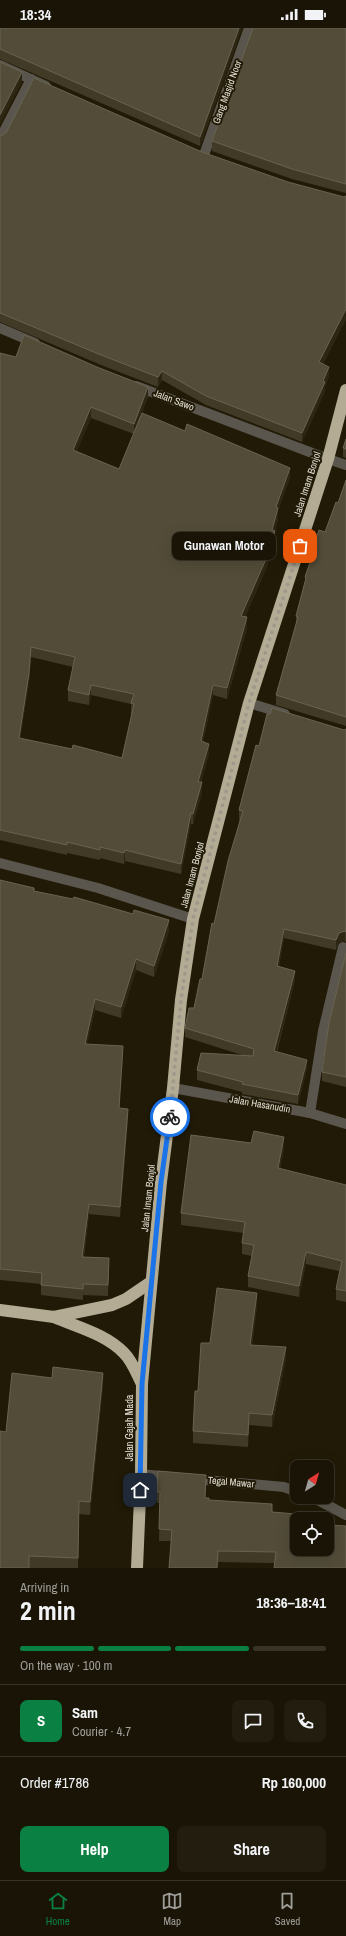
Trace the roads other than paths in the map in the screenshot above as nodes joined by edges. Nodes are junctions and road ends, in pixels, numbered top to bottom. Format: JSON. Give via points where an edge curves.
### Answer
{"nodes":[{"id":1,"x":249,"y":28,"type":"edge"},
{"id":2,"x":0,"y":65,"type":"edge"},
{"id":3,"x":31,"y":79,"type":"junction"},
{"id":4,"x":53,"y":89,"type":"edge"},
{"id":5,"x":0,"y":139,"type":"edge"},
{"id":6,"x":204,"y":155,"type":"edge"},
{"id":7,"x":0,"y":328,"type":"edge"},
{"id":8,"x":43,"y":347,"type":"edge"},
{"id":9,"x":129,"y":383,"type":"edge"},
{"id":10,"x":346,"y":390,"type":"edge"},
{"id":11,"x":328,"y":459,"type":"junction"},
{"id":12,"x":346,"y":465,"type":"edge"},
{"id":13,"x":249,"y":703,"type":"junction"},
{"id":14,"x":294,"y":717,"type":"edge"},
{"id":15,"x":0,"y":863,"type":"edge"},
{"id":16,"x":193,"y":919,"type":"junction"},
{"id":17,"x":342,"y":947,"type":"dead end"},
{"id":18,"x":173,"y":1088,"type":"junction"},
{"id":19,"x":310,"y":1113,"type":"junction"},
{"id":20,"x":346,"y":1124,"type":"edge"},
{"id":21,"x":151,"y":1282,"type":"junction"},
{"id":22,"x":0,"y":1310,"type":"edge"},
{"id":23,"x":54,"y":1318,"type":"junction"},
{"id":24,"x":142,"y":1384,"type":"junction"},
{"id":25,"x":141,"y":1474,"type":"junction"},
{"id":26,"x":290,"y":1489,"type":"edge"},
{"id":27,"x":325,"y":1504,"type":"edge"},
{"id":28,"x":346,"y":1515,"type":"edge"},
{"id":29,"x":137,"y":1568,"type":"edge"}],
"edges":[{"from":1,"to":6,"type":"street","name":"Gang Masjid Noor"},
{"from":2,"to":3,"type":"street"},
{"from":3,"to":4,"type":"street"},
{"from":3,"to":5,"type":"street"},
{"from":7,"to":8,"type":"street"},
{"from":9,"to":11,"type":"street","name":"Jalan Sawo"},
{"from":10,"to":11,"type":"highway","name":"Jalan Imam Bonjol"},
{"from":11,"to":12,"type":"street","name":"Jalan Sawo"},
{"from":11,"to":13,"type":"highway","name":"Jalan Imam Bonjol"},
{"from":13,"to":14,"type":"street"},
{"from":13,"to":16,"type":"highway","name":"Jalan Imam Bonjol"},
{"from":15,"to":16,"type":"street","via":[[98,888]]},
{"from":16,"to":18,"type":"highway","name":"Jalan Imam Bonjol","via":[[181,1000]]},
{"from":17,"to":19,"type":"street","via":[[323,1031]]},
{"from":18,"to":19,"type":"street","name":"Jalan Hasanudin"},
{"from":18,"to":21,"type":"highway","name":"Jalan Imam Bonjol"},
{"from":19,"to":20,"type":"street","name":"Jalan Hasanudin"},
{"from":21,"to":23,"type":"highway","via":[[112,1305]]},
{"from":21,"to":24,"type":"highway","name":"Jalan Imam Bonjol"},
{"from":22,"to":23,"type":"highway"},
{"from":23,"to":24,"type":"highway","via":[[98,1335],[114,1345],[131,1362]]},
{"from":24,"to":25,"type":"highway","name":"Jalan Gajah Mada"},
{"from":25,"to":26,"type":"street","name":"Tegal Mawar"},
{"from":25,"to":29,"type":"highway","name":"Jalan Gajah Mada"},
{"from":27,"to":28,"type":"street"}]}
